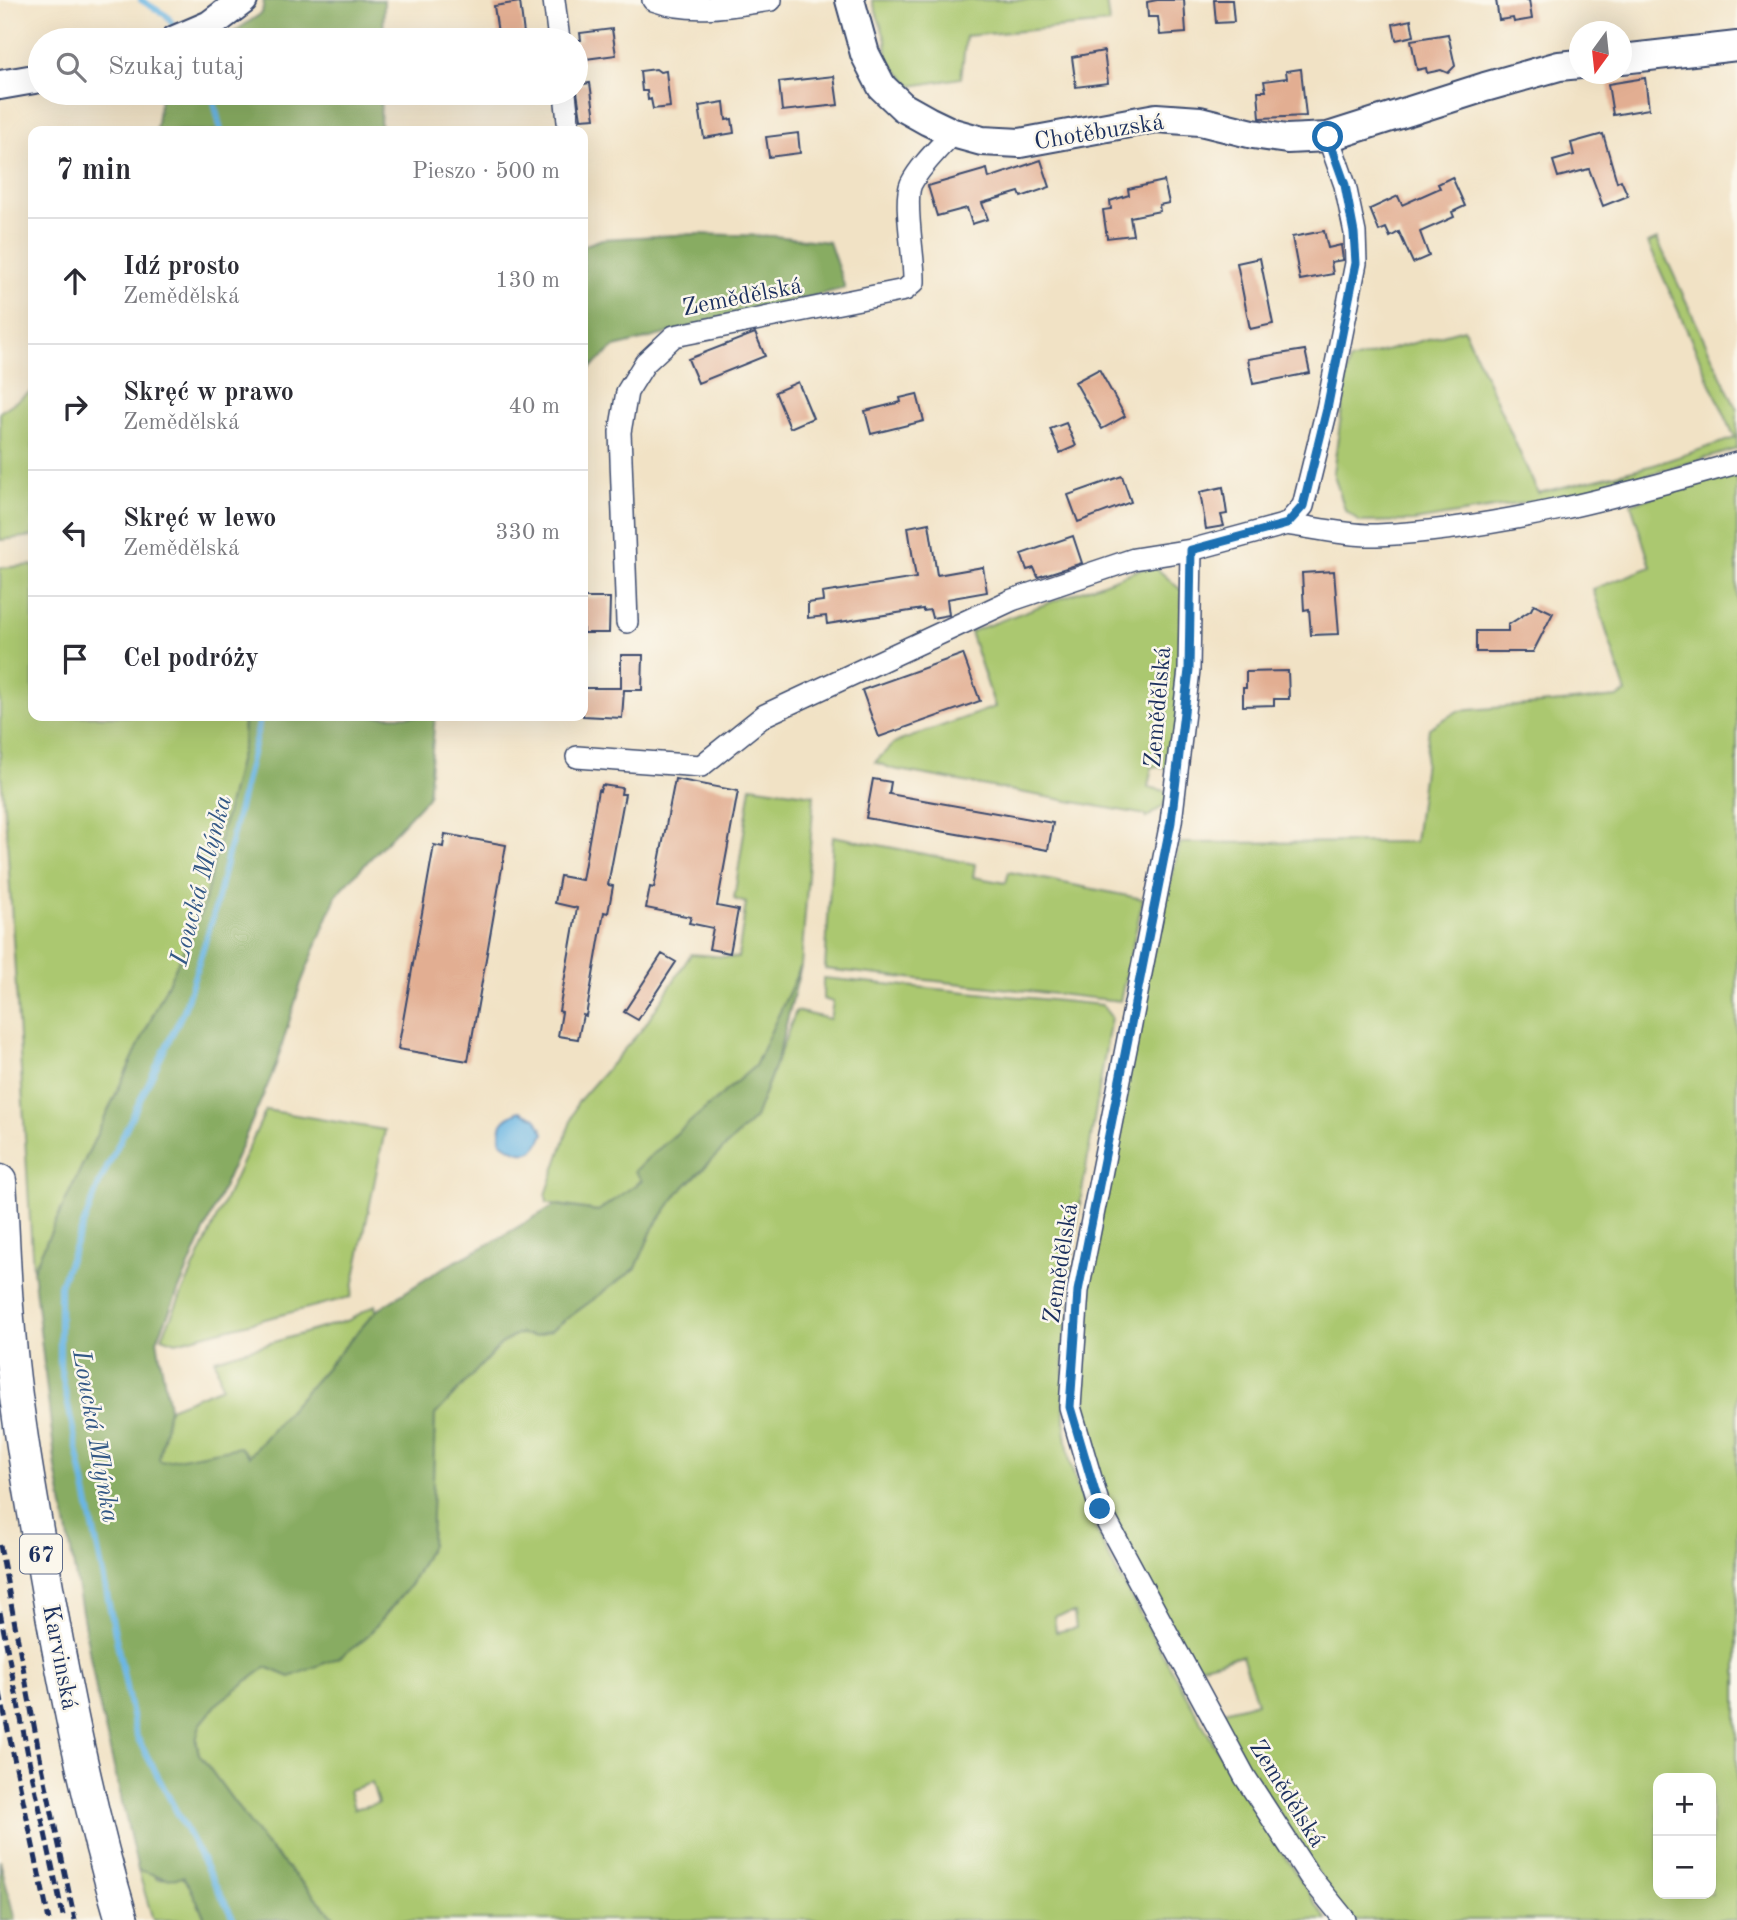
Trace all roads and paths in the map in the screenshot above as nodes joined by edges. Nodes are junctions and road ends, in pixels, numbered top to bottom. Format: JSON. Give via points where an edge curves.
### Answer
{"nodes":[{"id":1,"x":243,"y":0,"type":"edge"},
{"id":2,"x":554,"y":0,"type":"edge"},
{"id":3,"x":653,"y":0,"type":"edge"},
{"id":4,"x":771,"y":0,"type":"edge"},
{"id":5,"x":850,"y":0,"type":"edge"},
{"id":6,"x":204,"y":28,"type":"edge"},
{"id":7,"x":558,"y":28,"type":"edge"},
{"id":8,"x":1737,"y":46,"type":"edge"},
{"id":9,"x":1632,"y":58,"type":"edge"},
{"id":10,"x":1569,"y":65,"type":"edge"},
{"id":11,"x":28,"y":80,"type":"edge"},
{"id":12,"x":0,"y":85,"type":"edge"},
{"id":13,"x":566,"y":105,"type":"edge"},
{"id":14,"x":568,"y":126,"type":"edge"},
{"id":15,"x":953,"y":133,"type":"junction"},
{"id":16,"x":1328,"y":137,"type":"junction"},
{"id":17,"x":1737,"y":463,"type":"edge"},
{"id":18,"x":1287,"y":524,"type":"junction"},
{"id":19,"x":1191,"y":550,"type":"junction"},
{"id":20,"x":627,"y":622,"type":"dead end"},
{"id":21,"x":577,"y":757,"type":"dead end"},
{"id":22,"x":0,"y":1181,"type":"edge"},
{"id":23,"x":122,"y":1920,"type":"edge"},
{"id":24,"x":1346,"y":1920,"type":"edge"}],
"edges":[{"from":1,"to":6,"type":"street"},
{"from":2,"to":7,"type":"street"},
{"from":3,"to":4,"type":"street","via":[[715,9]]},
{"from":5,"to":15,"type":"street","name":"Chotěbuzská","via":[[865,54],[882,87],[903,107]]},
{"from":8,"to":9,"type":"street"},
{"from":10,"to":16,"type":"street","name":"Chotěbuzská"},
{"from":11,"to":12,"type":"street"},
{"from":13,"to":14,"type":"street"},
{"from":15,"to":16,"type":"street","name":"Chotěbuzská","via":[[982,141],[1020,143],[1156,118],[1200,121],[1287,139]]},
{"from":15,"to":20,"type":"street","name":"Zemědělská","via":[[910,186],[915,265],[914,282],[905,290],[674,337],[645,363],[627,392],[620,432]]},
{"from":16,"to":18,"type":"street","via":[[1345,185],[1356,263],[1303,506]]},
{"from":17,"to":18,"type":"street","via":[[1561,509],[1466,526],[1374,535]]},
{"from":18,"to":19,"type":"street"},
{"from":19,"to":21,"type":"street","via":[[1134,559],[1012,600],[765,715],[702,766]]},
{"from":19,"to":24,"type":"street","name":"Zemědělská","via":[[1189,670],[1171,822],[1078,1291],[1070,1407],[1100,1509],[1245,1777],[1311,1877]]},
{"from":22,"to":23,"type":"main road","name":"Karvinská","number":"67","via":[[10,1346],[38,1534],[95,1822]]}]}
